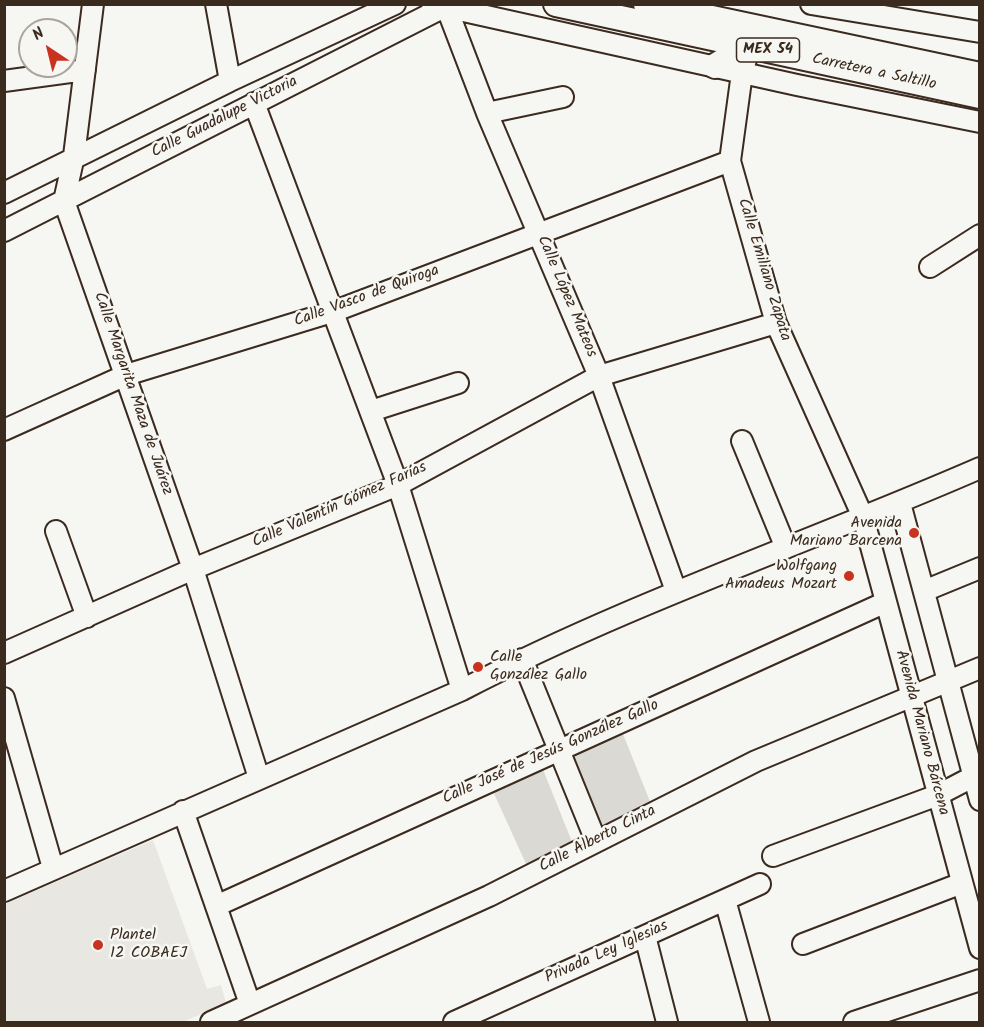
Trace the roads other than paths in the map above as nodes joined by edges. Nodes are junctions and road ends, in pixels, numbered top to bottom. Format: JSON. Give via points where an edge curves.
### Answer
{"nodes":[{"id":1,"x":93,"y":4,"type":"edge"},
{"id":2,"x":216,"y":4,"type":"edge"},
{"id":3,"x":395,"y":4,"type":"edge"},
{"id":4,"x":556,"y":4,"type":"edge"},
{"id":5,"x":646,"y":4,"type":"edge"},
{"id":6,"x":811,"y":4,"type":"edge"},
{"id":7,"x":439,"y":5,"type":"edge"},
{"id":8,"x":893,"y":11,"type":"edge"},
{"id":9,"x":980,"y":32,"type":"edge"},
{"id":10,"x":749,"y":45,"type":"junction"},
{"id":11,"x":715,"y":66,"type":"junction"},
{"id":12,"x":85,"y":70,"type":"junction"},
{"id":13,"x":742,"y":73,"type":"junction"},
{"id":14,"x":980,"y":75,"type":"edge"},
{"id":15,"x":4,"y":81,"type":"edge"},
{"id":16,"x":230,"y":81,"type":"junction"},
{"id":17,"x":980,"y":96,"type":"edge"},
{"id":18,"x":563,"y":97,"type":"dead end"},
{"id":19,"x":254,"y":103,"type":"junction"},
{"id":20,"x":487,"y":113,"type":"junction"},
{"id":21,"x":980,"y":122,"type":"edge"},
{"id":22,"x":74,"y":156,"type":"junction"},
{"id":23,"x":730,"y":161,"type":"junction"},
{"id":24,"x":4,"y":193,"type":"edge"},
{"id":25,"x":64,"y":201,"type":"junction"},
{"id":26,"x":4,"y":231,"type":"edge"},
{"id":27,"x":539,"y":234,"type":"junction"},
{"id":28,"x":980,"y":236,"type":"edge"},
{"id":29,"x":930,"y":267,"type":"dead end"},
{"id":30,"x":335,"y":311,"type":"junction"},
{"id":31,"x":776,"y":323,"type":"junction"},
{"id":32,"x":126,"y":375,"type":"junction"},
{"id":33,"x":599,"y":376,"type":"junction"},
{"id":34,"x":458,"y":383,"type":"dead end"},
{"id":35,"x":371,"y":411,"type":"junction"},
{"id":36,"x":4,"y":430,"type":"edge"},
{"id":37,"x":742,"y":441,"type":"dead end"},
{"id":38,"x":980,"y":468,"type":"edge"},
{"id":39,"x":398,"y":485,"type":"junction"},
{"id":40,"x":900,"y":503,"type":"junction"},
{"id":41,"x":864,"y":517,"type":"junction"},
{"id":42,"x":56,"y":531,"type":"dead end"},
{"id":43,"x":786,"y":548,"type":"junction"},
{"id":44,"x":980,"y":568,"type":"edge"},
{"id":45,"x":193,"y":569,"type":"junction"},
{"id":46,"x":676,"y":591,"type":"junction"},
{"id":47,"x":924,"y":591,"type":"junction"},
{"id":48,"x":886,"y":602,"type":"junction"},
{"id":49,"x":87,"y":616,"type":"junction"},
{"id":50,"x":4,"y":653,"type":"edge"},
{"id":51,"x":522,"y":659,"type":"junction"},
{"id":52,"x":980,"y":668,"type":"edge"},
{"id":53,"x":948,"y":681,"type":"junction"},
{"id":54,"x":462,"y":690,"type":"junction"},
{"id":55,"x":912,"y":696,"type":"junction"},
{"id":56,"x":4,"y":698,"type":"edge"},
{"id":57,"x":559,"y":749,"type":"junction"},
{"id":58,"x":976,"y":774,"type":"edge"},
{"id":59,"x":259,"y":778,"type":"junction"},
{"id":60,"x":938,"y":795,"type":"junction"},
{"id":61,"x":980,"y":800,"type":"edge"},
{"id":62,"x":183,"y":811,"type":"junction"},
{"id":63,"x":596,"y":842,"type":"junction"},
{"id":64,"x":772,"y":856,"type":"dead end"},
{"id":65,"x":53,"y":868,"type":"junction"},
{"id":66,"x":962,"y":883,"type":"junction"},
{"id":67,"x":760,"y":884,"type":"dead end"},
{"id":68,"x":4,"y":891,"type":"edge"},
{"id":69,"x":725,"y":900,"type":"junction"},
{"id":70,"x":216,"y":906,"type":"junction"},
{"id":71,"x":645,"y":936,"type":"junction"},
{"id":72,"x":803,"y":944,"type":"dead end"},
{"id":73,"x":980,"y":948,"type":"edge"},
{"id":74,"x":980,"y":980,"type":"edge"},
{"id":75,"x":250,"y":1004,"type":"junction"},
{"id":76,"x":861,"y":1021,"type":"edge"},
{"id":77,"x":666,"y":1022,"type":"edge"},
{"id":78,"x":211,"y":1023,"type":"edge"},
{"id":79,"x":454,"y":1023,"type":"edge"},
{"id":80,"x":759,"y":1023,"type":"edge"}],
"edges":[{"from":1,"to":12,"type":"street"},
{"from":2,"to":16,"type":"street"},
{"from":3,"to":16,"type":"street","name":"Calle Guadalupe Victoria"},
{"from":4,"to":10,"type":"main road","name":"Carretera a Saltillo","number":"MEX 54"},
{"from":5,"to":14,"type":"main road","name":"Carretera a Saltillo","number":"MEX 54"},
{"from":6,"to":8,"type":"street"},
{"from":7,"to":11,"type":"street"},
{"from":7,"to":19,"type":"street","name":"Calle Guadalupe Victoria"},
{"from":7,"to":20,"type":"street","name":"Calle López Mateos"},
{"from":8,"to":9,"type":"street"},
{"from":10,"to":11,"type":"main road"},
{"from":10,"to":13,"type":"street","name":"Calle Emiliano Zapata"},
{"from":10,"to":17,"type":"main road","name":"Carretera a Saltillo","number":"MEX 54"},
{"from":11,"to":13,"type":"street"},
{"from":12,"to":15,"type":"street"},
{"from":12,"to":22,"type":"street"},
{"from":13,"to":21,"type":"street"},
{"from":13,"to":23,"type":"street","name":"Calle Emiliano Zapata"},
{"from":16,"to":22,"type":"street","name":"Calle Guadalupe Victoria"},
{"from":18,"to":20,"type":"street"},
{"from":19,"to":25,"type":"street","name":"Calle Guadalupe Victoria"},
{"from":19,"to":30,"type":"street"},
{"from":20,"to":27,"type":"street","name":"Calle López Mateos"},
{"from":22,"to":24,"type":"street","name":"Calle Guadalupe Victoria"},
{"from":22,"to":25,"type":"street"},
{"from":23,"to":27,"type":"street","name":"Calle Vasco de Quiroga"},
{"from":23,"to":31,"type":"street","name":"Calle Emiliano Zapata"},
{"from":25,"to":26,"type":"street","name":"Calle Guadalupe Victoria"},
{"from":25,"to":32,"type":"street","name":"Calle Margarita Maza de Juárez"},
{"from":27,"to":30,"type":"street","name":"Calle Vasco de Quiroga"},
{"from":27,"to":33,"type":"street","name":"Calle López Mateos"},
{"from":28,"to":29,"type":"street"},
{"from":30,"to":32,"type":"street","name":"Calle Vasco de Quiroga"},
{"from":30,"to":35,"type":"street"},
{"from":31,"to":33,"type":"street","name":"Calle Valentín Gómez Farías"},
{"from":31,"to":41,"type":"street","name":"Calle Emiliano Zapata"},
{"from":32,"to":36,"type":"street","name":"Calle Vasco de Quiroga"},
{"from":32,"to":45,"type":"street","name":"Calle Margarita Maza de Juárez"},
{"from":33,"to":39,"type":"street","name":"Calle Valentín Gómez Farías"},
{"from":33,"to":46,"type":"street","name":"Calle López Mateos"},
{"from":34,"to":35,"type":"street"},
{"from":35,"to":39,"type":"street"},
{"from":37,"to":43,"type":"street"},
{"from":38,"to":40,"type":"street"},
{"from":39,"to":45,"type":"street","name":"Calle Valentín Gómez Farías"},
{"from":39,"to":54,"type":"street"},
{"from":40,"to":41,"type":"street"},
{"from":40,"to":47,"type":"street"},
{"from":41,"to":43,"type":"street"},
{"from":41,"to":48,"type":"street","name":"Avenida Mariano Bárcena"},
{"from":42,"to":49,"type":"street"},
{"from":43,"to":46,"type":"street"},
{"from":44,"to":47,"type":"street"},
{"from":45,"to":49,"type":"street","name":"Calle Valentín Gómez Farías"},
{"from":45,"to":59,"type":"street","name":"Calle Margarita Maza de Juárez"},
{"from":46,"to":51,"type":"street"},
{"from":47,"to":53,"type":"street"},
{"from":48,"to":55,"type":"street","name":"Avenida Mariano Bárcena"},
{"from":48,"to":57,"type":"street","name":"Calle José de Jesús González Gallo"},
{"from":49,"to":50,"type":"street","name":"Calle Valentín Gómez Farías"},
{"from":51,"to":54,"type":"street"},
{"from":51,"to":57,"type":"street"},
{"from":52,"to":53,"type":"street","name":"Calle Alberto Cinta"},
{"from":53,"to":55,"type":"street","name":"Calle Alberto Cinta"},
{"from":53,"to":58,"type":"street"},
{"from":54,"to":59,"type":"street"},
{"from":55,"to":60,"type":"street","name":"Avenida Mariano Bárcena"},
{"from":55,"to":63,"type":"street","name":"Calle Alberto Cinta","via":[[756,762]]},
{"from":56,"to":65,"type":"street"},
{"from":57,"to":63,"type":"street"},
{"from":57,"to":70,"type":"street","name":"Calle José de Jesús González Gallo"},
{"from":58,"to":60,"type":"street"},
{"from":58,"to":61,"type":"street"},
{"from":59,"to":62,"type":"street"},
{"from":60,"to":64,"type":"street"},
{"from":60,"to":66,"type":"street","name":"Avenida Mariano Bárcena"},
{"from":62,"to":65,"type":"street"},
{"from":62,"to":70,"type":"street"},
{"from":63,"to":75,"type":"street","name":"Calle Alberto Cinta","via":[[489,896]]},
{"from":65,"to":68,"type":"street"},
{"from":66,"to":72,"type":"street"},
{"from":66,"to":73,"type":"street","name":"Avenida Mariano Bárcena"},
{"from":67,"to":69,"type":"street","name":"Privada Ley Iglesias"},
{"from":69,"to":71,"type":"street","name":"Privada Ley Iglesias"},
{"from":69,"to":80,"type":"street"},
{"from":70,"to":75,"type":"street"},
{"from":71,"to":77,"type":"street"},
{"from":71,"to":79,"type":"street","name":"Privada Ley Iglesias"},
{"from":74,"to":76,"type":"street"},
{"from":75,"to":78,"type":"street","name":"Calle Alberto Cinta"}]}
